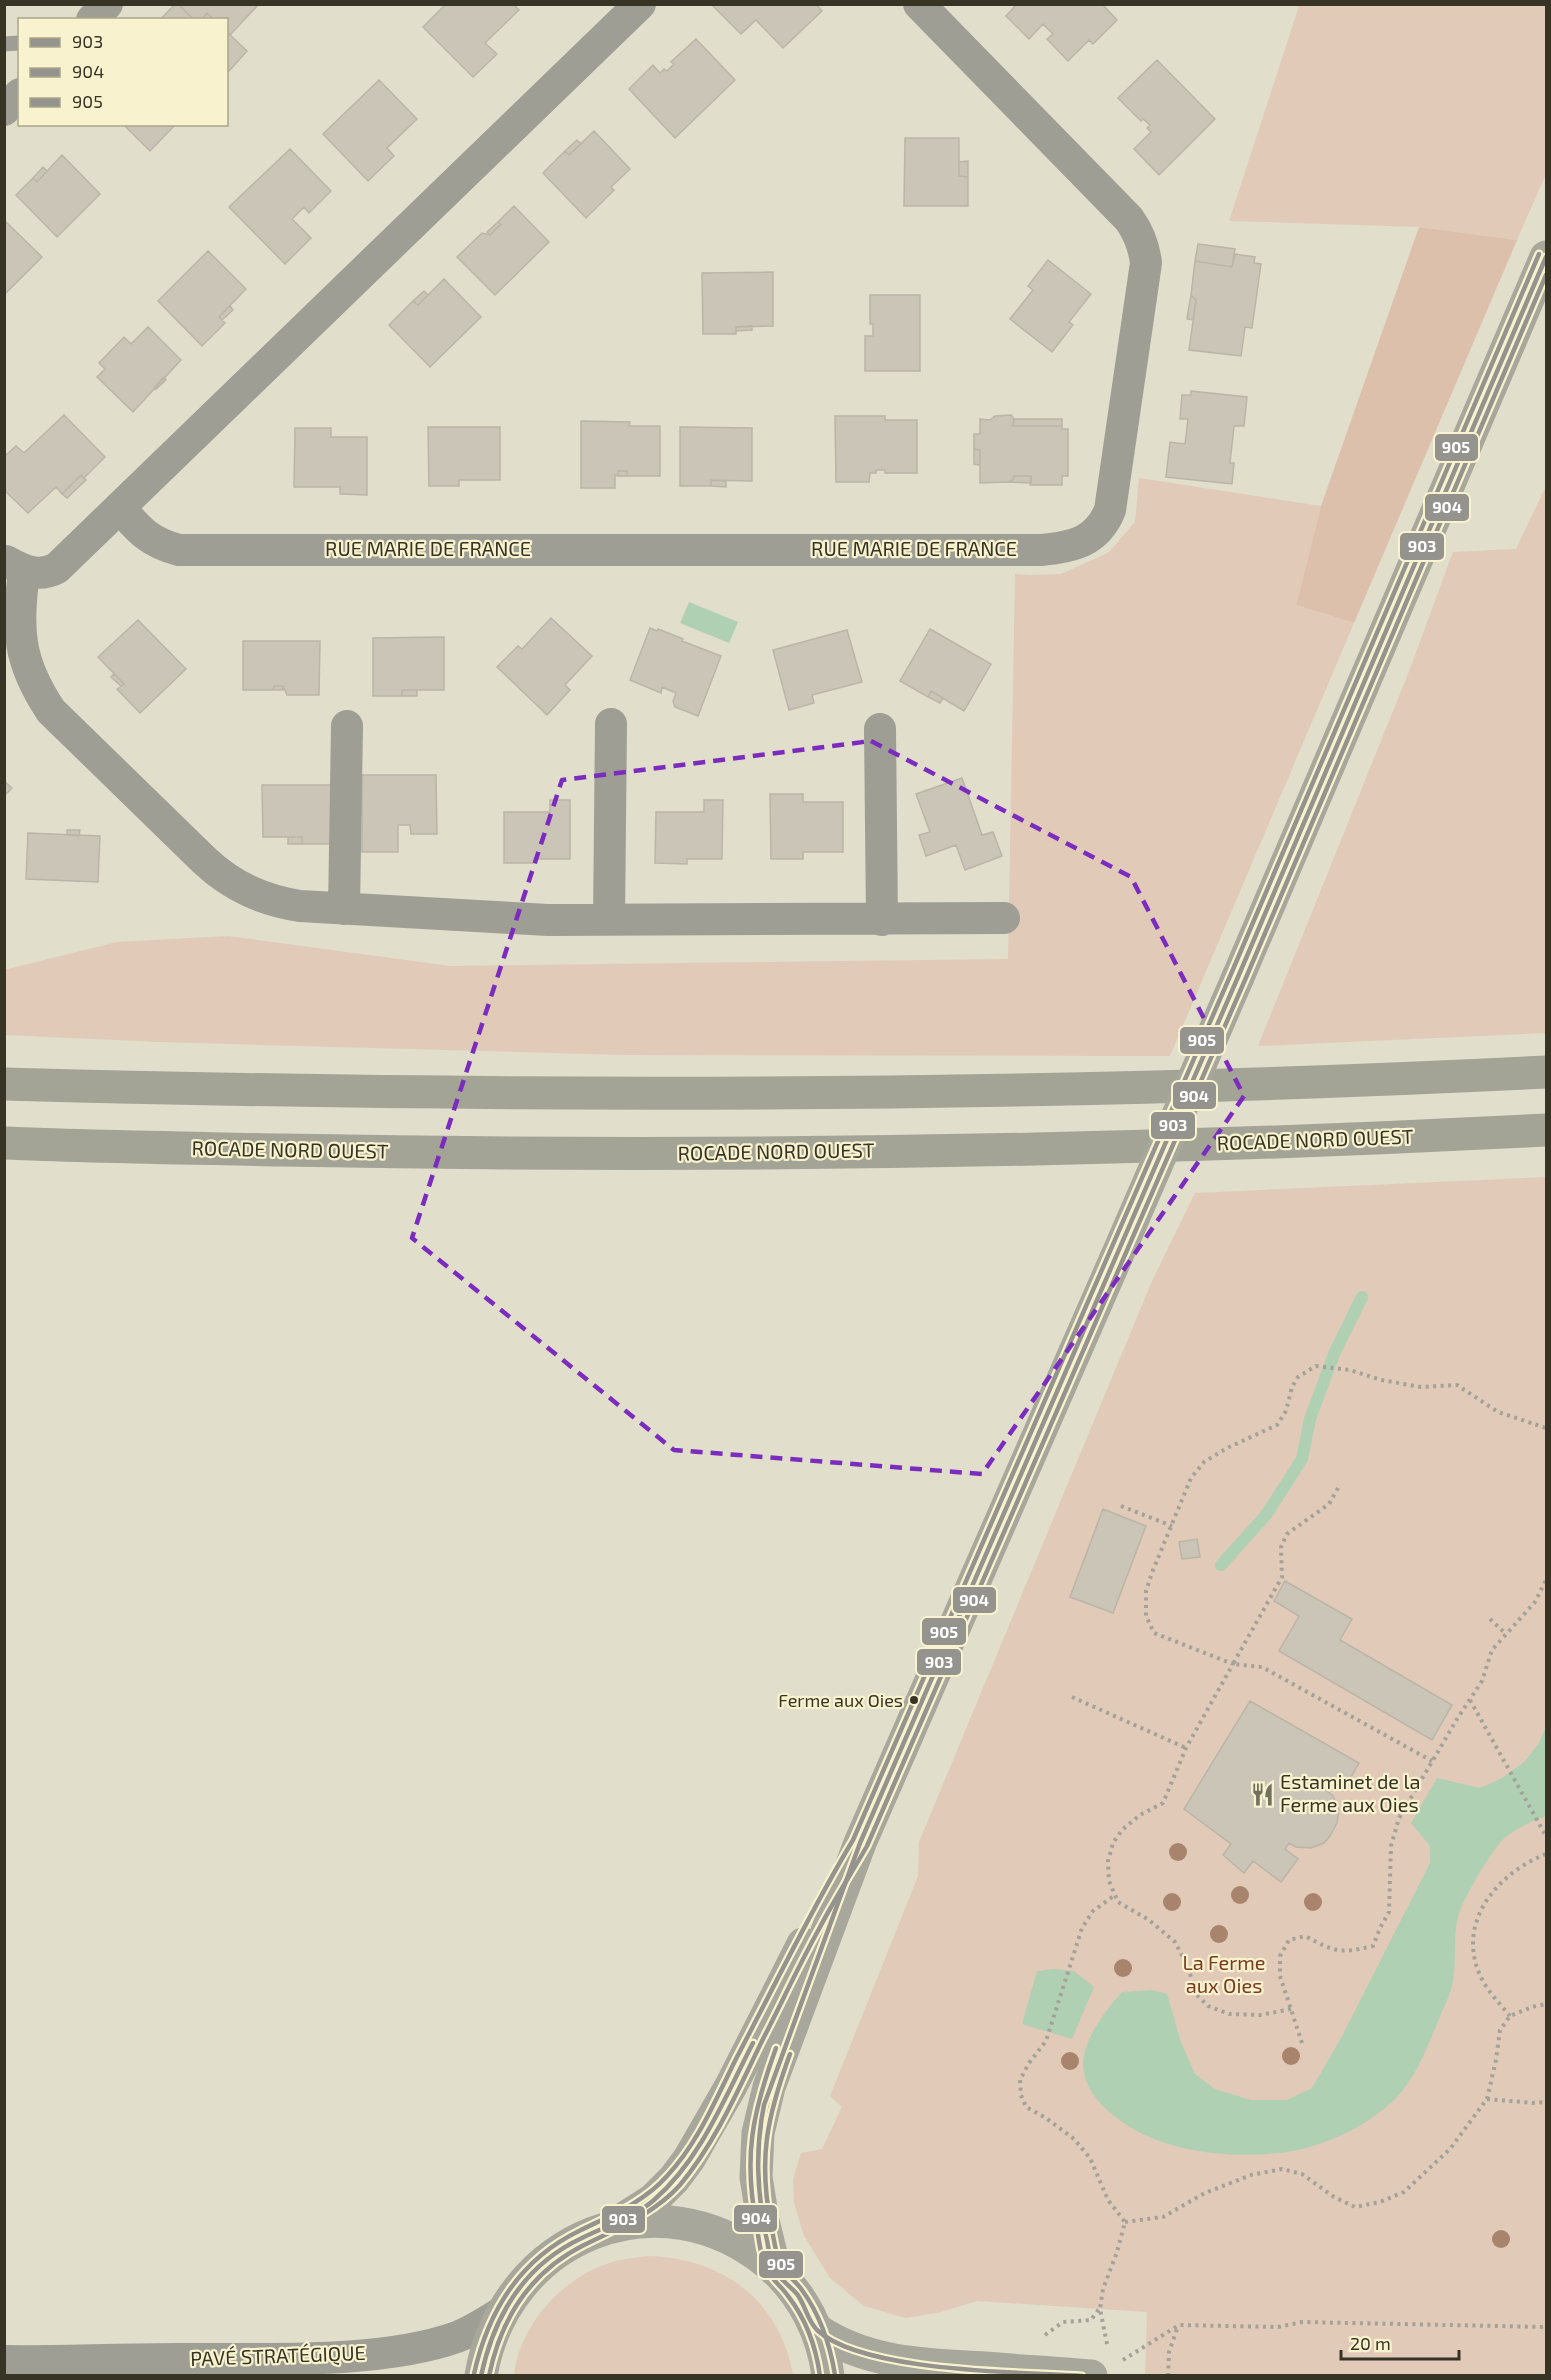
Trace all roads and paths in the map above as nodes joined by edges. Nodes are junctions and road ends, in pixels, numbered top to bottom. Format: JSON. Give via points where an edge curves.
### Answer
{"nodes":[{"id":1,"x":107,"y":4,"type":"edge"},
{"id":2,"x":640,"y":4,"type":"edge"},
{"id":3,"x":919,"y":4,"type":"edge"},
{"id":4,"x":94,"y":18,"type":"edge"},
{"id":5,"x":18,"y":96,"type":"edge"},
{"id":6,"x":4,"y":110,"type":"edge"},
{"id":7,"x":1546,"y":257,"type":"edge"},
{"id":8,"x":120,"y":508,"type":"junction"},
{"id":9,"x":14,"y":565,"type":"edge"},
{"id":10,"x":611,"y":724,"type":"dead end"},
{"id":11,"x":347,"y":726,"type":"dead end"},
{"id":12,"x":880,"y":729,"type":"dead end"},
{"id":13,"x":344,"y":909,"type":"junction"},
{"id":14,"x":1004,"y":918,"type":"dead end"},
{"id":15,"x":609,"y":919,"type":"junction"},
{"id":16,"x":882,"y":920,"type":"junction"},
{"id":17,"x":1546,"y":1072,"type":"edge"},
{"id":18,"x":4,"y":1084,"type":"edge"},
{"id":19,"x":1546,"y":1130,"type":"edge"},
{"id":20,"x":4,"y":1143,"type":"edge"},
{"id":21,"x":1546,"y":1428,"type":"edge"},
{"id":22,"x":1338,"y":1488,"type":"dead end"},
{"id":23,"x":1121,"y":1506,"type":"dead end"},
{"id":24,"x":1173,"y":1526,"type":"junction"},
{"id":25,"x":1546,"y":1580,"type":"edge"},
{"id":26,"x":1490,"y":1620,"type":"dead end"},
{"id":27,"x":1506,"y":1634,"type":"junction"},
{"id":28,"x":1233,"y":1664,"type":"junction"},
{"id":29,"x":1072,"y":1697,"type":"dead end"},
{"id":30,"x":1470,"y":1700,"type":"junction"},
{"id":31,"x":1186,"y":1748,"type":"junction"},
{"id":32,"x":1432,"y":1761,"type":"junction"},
{"id":33,"x":1546,"y":1836,"type":"edge"},
{"id":34,"x":860,"y":1843,"type":"junction"},
{"id":35,"x":1546,"y":1854,"type":"edge"},
{"id":36,"x":1115,"y":1895,"type":"junction"},
{"id":37,"x":1546,"y":2004,"type":"edge"},
{"id":38,"x":1291,"y":2009,"type":"junction"},
{"id":39,"x":1510,"y":2016,"type":"junction"},
{"id":40,"x":1302,"y":2043,"type":"dead end"},
{"id":41,"x":1486,"y":2099,"type":"junction"},
{"id":42,"x":1546,"y":2102,"type":"edge"},
{"id":43,"x":1125,"y":2222,"type":"junction"},
{"id":44,"x":602,"y":2230,"type":"junction"},
{"id":45,"x":775,"y":2270,"type":"junction"},
{"id":46,"x":1100,"y":2309,"type":"junction"},
{"id":47,"x":501,"y":2313,"type":"junction"},
{"id":48,"x":1179,"y":2325,"type":"junction"},
{"id":49,"x":1546,"y":2327,"type":"edge"},
{"id":50,"x":817,"y":2330,"type":"junction"},
{"id":51,"x":1034,"y":2336,"type":"dead end"},
{"id":52,"x":8,"y":2361,"type":"edge"},
{"id":53,"x":1121,"y":2361,"type":"dead end"},
{"id":54,"x":1099,"y":2363,"type":"edge"},
{"id":55,"x":177,"y":2376,"type":"edge"},
{"id":56,"x":481,"y":2376,"type":"edge"},
{"id":57,"x":828,"y":2376,"type":"edge"},
{"id":58,"x":1168,"y":2376,"type":"edge"}],
"edges":[{"from":1,"to":4,"type":"street"},
{"from":2,"to":8,"type":"street"},
{"from":3,"to":8,"type":"street","name":"RUE MARIE DE FRANCE","via":[[1129,219],[1144,249],[1146,263],[1110,510],[1093,535],[1078,544],[1041,550],[178,550],[143,534]]},
{"from":5,"to":6,"type":"street"},
{"from":7,"to":34,"type":"main road","bridge":true,"via":[[1238,977]]},
{"from":8,"to":9,"type":"street","via":[[48,573],[36,574]]},
{"from":9,"to":13,"type":"street","via":[[28,670],[51,711],[219,874],[277,902]]},
{"from":10,"to":15,"type":"street"},
{"from":11,"to":13,"type":"street"},
{"from":12,"to":16,"type":"street"},
{"from":13,"to":15,"type":"street","via":[[548,920]]},
{"from":14,"to":16,"type":"street"},
{"from":15,"to":16,"type":"street"},
{"from":17,"to":18,"type":"highway","via":[[1342,1082],[814,1093],[244,1090]]},
{"from":19,"to":20,"type":"highway","name":"ROCADE NORD OUEST","via":[[1060,1149],[713,1154]]},
{"from":21,"to":24,"type":"path","via":[[1498,1412],[1457,1385],[1421,1387],[1316,1366],[1292,1387],[1286,1411],[1277,1425],[1204,1462],[1191,1478]]},
{"from":22,"to":28,"type":"path","via":[[1329,1504],[1287,1534],[1281,1547],[1282,1577]]},
{"from":23,"to":24,"type":"path"},
{"from":24,"to":28,"type":"path","via":[[1149,1581],[1146,1616],[1154,1633]]},
{"from":25,"to":27,"type":"path","via":[[1534,1602]]},
{"from":26,"to":27,"type":"path"},
{"from":27,"to":30,"type":"path","via":[[1492,1650],[1482,1682]]},
{"from":28,"to":31,"type":"path"},
{"from":28,"to":32,"type":"path","via":[[1262,1667]]},
{"from":29,"to":31,"type":"path"},
{"from":30,"to":32,"type":"path"},
{"from":30,"to":33,"type":"path"},
{"from":31,"to":36,"type":"path","via":[[1163,1803],[1140,1815],[1113,1843],[1108,1861],[1109,1881]]},
{"from":32,"to":38,"type":"path","via":[[1399,1818],[1391,1846],[1389,1912],[1373,1946],[1347,1952],[1305,1936],[1289,1940],[1280,1956],[1280,1976]]},
{"from":34,"to":44,"type":"main road","via":[[812,1925],[689,2160],[653,2200]]},
{"from":34,"to":45,"type":"main road","via":[[760,2118],[756,2176]]},
{"from":35,"to":39,"type":"path","via":[[1529,1860],[1496,1885],[1473,1934],[1474,1957],[1484,1982]]},
{"from":36,"to":38,"type":"path","via":[[1118,1902],[1149,1920],[1175,1942],[1196,1994],[1208,2006],[1229,2014],[1260,2015]]},
{"from":36,"to":43,"type":"path","via":[[1093,1911],[1082,1928],[1046,2041],[1020,2080],[1026,2107],[1074,2139],[1090,2158],[1108,2200]]},
{"from":37,"to":39,"type":"path"},
{"from":38,"to":40,"type":"path"},
{"from":39,"to":41,"type":"path","via":[[1500,2030]]},
{"from":41,"to":42,"type":"path"},
{"from":41,"to":43,"type":"path","via":[[1450,2149],[1404,2192],[1380,2202],[1355,2207],[1302,2174],[1282,2169],[1251,2175],[1205,2193],[1163,2217]]},
{"from":43,"to":46,"type":"path"},
{"from":44,"to":45,"type":"main road","via":[[648,2222],[694,2226],[738,2242]]},
{"from":44,"to":47,"type":"main road","via":[[543,2262]]},
{"from":45,"to":50,"type":"main road","via":[[799,2298]]},
{"from":46,"to":51,"type":"path","via":[[1091,2320],[1063,2322],[1044,2336]]},
{"from":46,"to":54,"type":"path"},
{"from":47,"to":52,"type":"street","name":"PAVÉ STRATÉGIQUE","via":[[457,2337],[382,2352],[260,2358]]},
{"from":47,"to":56,"type":"main road"},
{"from":48,"to":49,"type":"path","via":[[1278,2327],[1302,2322]]},
{"from":48,"to":53,"type":"path"},
{"from":48,"to":58,"type":"path","via":[[1169,2352]]},
{"from":50,"to":54,"type":"main road","via":[[862,2352],[899,2362]]},
{"from":50,"to":57,"type":"main road"},
{"from":52,"to":55,"type":"street","name":"PAVÉ STRATÉGIQUE"}]}
